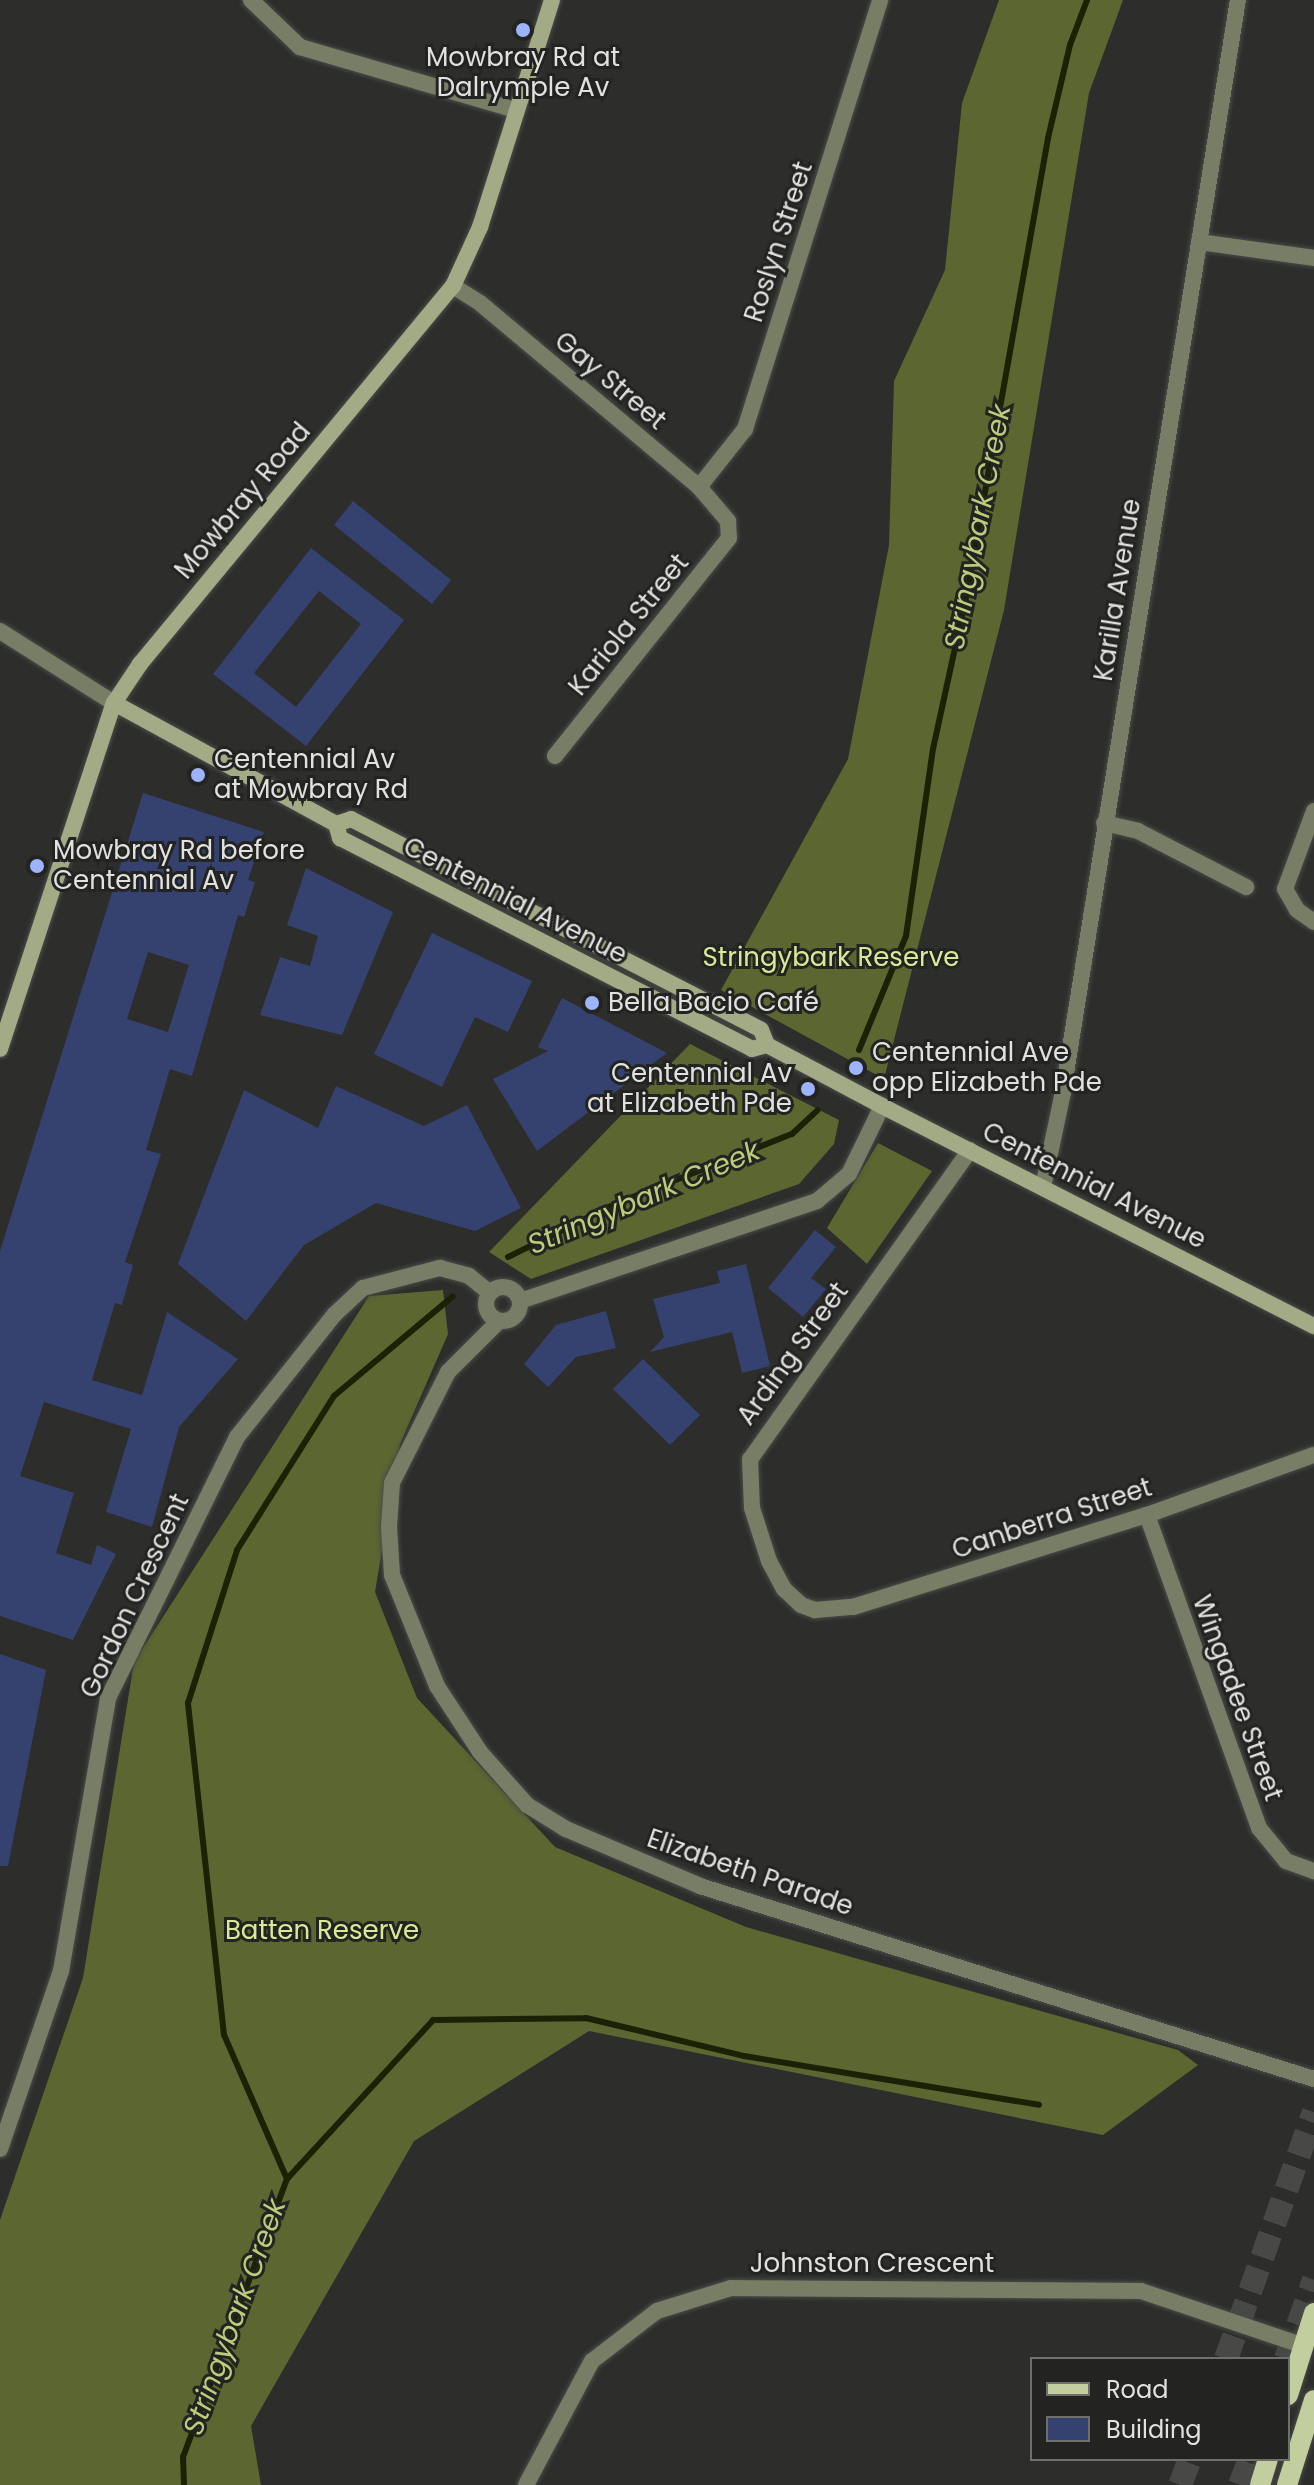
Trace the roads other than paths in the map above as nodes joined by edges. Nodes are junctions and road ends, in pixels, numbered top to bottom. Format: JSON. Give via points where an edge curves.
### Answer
{"nodes":[{"id":1,"x":251,"y":0,"type":"edge"},
{"id":2,"x":552,"y":0,"type":"edge"},
{"id":3,"x":880,"y":0,"type":"edge"},
{"id":4,"x":1238,"y":0,"type":"edge"},
{"id":5,"x":516,"y":110,"type":"junction"},
{"id":6,"x":1199,"y":242,"type":"junction"},
{"id":7,"x":1314,"y":258,"type":"edge"},
{"id":8,"x":453,"y":286,"type":"junction"},
{"id":9,"x":699,"y":487,"type":"junction"},
{"id":10,"x":728,"y":521,"type":"joint"},
{"id":11,"x":0,"y":631,"type":"edge"},
{"id":12,"x":114,"y":703,"type":"junction"},
{"id":13,"x":555,"y":756,"type":"dead end"},
{"id":14,"x":1314,"y":811,"type":"edge"},
{"id":15,"x":1104,"y":823,"type":"junction"},
{"id":16,"x":1246,"y":887,"type":"dead end"},
{"id":17,"x":1314,"y":922,"type":"edge"},
{"id":18,"x":0,"y":1049,"type":"edge"},
{"id":19,"x":882,"y":1106,"type":"junction"},
{"id":20,"x":970,"y":1150,"type":"junction"},
{"id":21,"x":1043,"y":1187,"type":"junction"},
{"id":22,"x":490,"y":1293,"type":"junction"},
{"id":23,"x":520,"y":1301,"type":"junction"},
{"id":24,"x":499,"y":1321,"type":"junction"},
{"id":25,"x":1314,"y":1326,"type":"edge"},
{"id":26,"x":1314,"y":1455,"type":"edge"},
{"id":27,"x":1147,"y":1515,"type":"junction"},
{"id":28,"x":801,"y":1605,"type":"joint"},
{"id":29,"x":1314,"y":1871,"type":"edge"},
{"id":30,"x":1314,"y":2079,"type":"edge"},
{"id":31,"x":0,"y":2149,"type":"edge"},
{"id":32,"x":1314,"y":2313,"type":"edge"},
{"id":33,"x":1304,"y":2346,"type":"junction"},
{"id":34,"x":1290,"y":2389,"type":"edge"},
{"id":35,"x":1314,"y":2400,"type":"edge"},
{"id":36,"x":1267,"y":2461,"type":"edge"},
{"id":37,"x":526,"y":2485,"type":"edge"},
{"id":38,"x":1260,"y":2485,"type":"edge"},
{"id":39,"x":1287,"y":2485,"type":"edge"}],
"edges":[{"from":1,"to":5,"type":"street","via":[[300,47]]},
{"from":2,"to":5,"type":"main road","name":"Mowbray Road"},
{"from":3,"to":9,"type":"street","name":"Roslyn Street","via":[[745,429]]},
{"from":4,"to":6,"type":"street","name":"Karilla Avenue"},
{"from":5,"to":8,"type":"main road","name":"Mowbray Road","via":[[480,227]]},
{"from":6,"to":7,"type":"street"},
{"from":6,"to":15,"type":"street","name":"Karilla Avenue"},
{"from":8,"to":9,"type":"street","name":"Gay Street"},
{"from":8,"to":12,"type":"main road","name":"Mowbray Road","via":[[140,664]]},
{"from":9,"to":10,"type":"street","name":"Gay Street"},
{"from":10,"to":13,"type":"street","name":"Kariola Street","via":[[729,538]]},
{"from":11,"to":12,"type":"street"},
{"from":12,"to":18,"type":"main road","name":"Mowbray Road"},
{"from":12,"to":19,"type":"main road","name":"Centennial Avenue","via":[[336,824],[340,838],[752,1049],[767,1045]]},
{"from":14,"to":17,"type":"street","via":[[1286,880],[1291,903]]},
{"from":15,"to":16,"type":"street","via":[[1138,831]]},
{"from":15,"to":21,"type":"street","name":"Karilla Avenue","via":[[1063,1092]]},
{"from":19,"to":20,"type":"main road","name":"Centennial Avenue"},
{"from":19,"to":23,"type":"street","via":[[849,1174],[817,1201]]},
{"from":20,"to":21,"type":"main road","name":"Centennial Avenue"},
{"from":20,"to":28,"type":"street","name":"Arding Street","via":[[750,1459],[752,1508],[769,1561],[784,1589]]},
{"from":21,"to":25,"type":"main road","name":"Centennial Avenue"},
{"from":22,"to":23,"type":"street","via":[[508,1288]]},
{"from":22,"to":24,"type":"street","via":[[487,1309]]},
{"from":22,"to":31,"type":"street","name":"Gordon Crescent","via":[[469,1276],[440,1268],[363,1288],[335,1314],[237,1437],[108,1698],[61,1971]]},
{"from":23,"to":24,"type":"street","via":[[515,1317]]},
{"from":24,"to":30,"type":"street","name":"Elizabeth Parade","via":[[448,1372],[392,1483],[389,1527],[392,1575],[437,1686],[480,1752],[527,1805],[566,1829],[700,1886]]},
{"from":26,"to":27,"type":"street","name":"Canberra Street"},
{"from":27,"to":28,"type":"street","name":"Canberra Street","via":[[853,1607],[815,1610]]},
{"from":27,"to":29,"type":"street","name":"Wingadee Street","via":[[1259,1828],[1286,1861]]},
{"from":32,"to":33,"type":"main road"},
{"from":33,"to":34,"type":"main road"},
{"from":33,"to":37,"type":"street","name":"Johnston Crescent","via":[[1141,2291],[731,2288],[657,2311],[592,2361]]},
{"from":35,"to":39,"type":"main road"},
{"from":36,"to":38,"type":"main road"}]}
